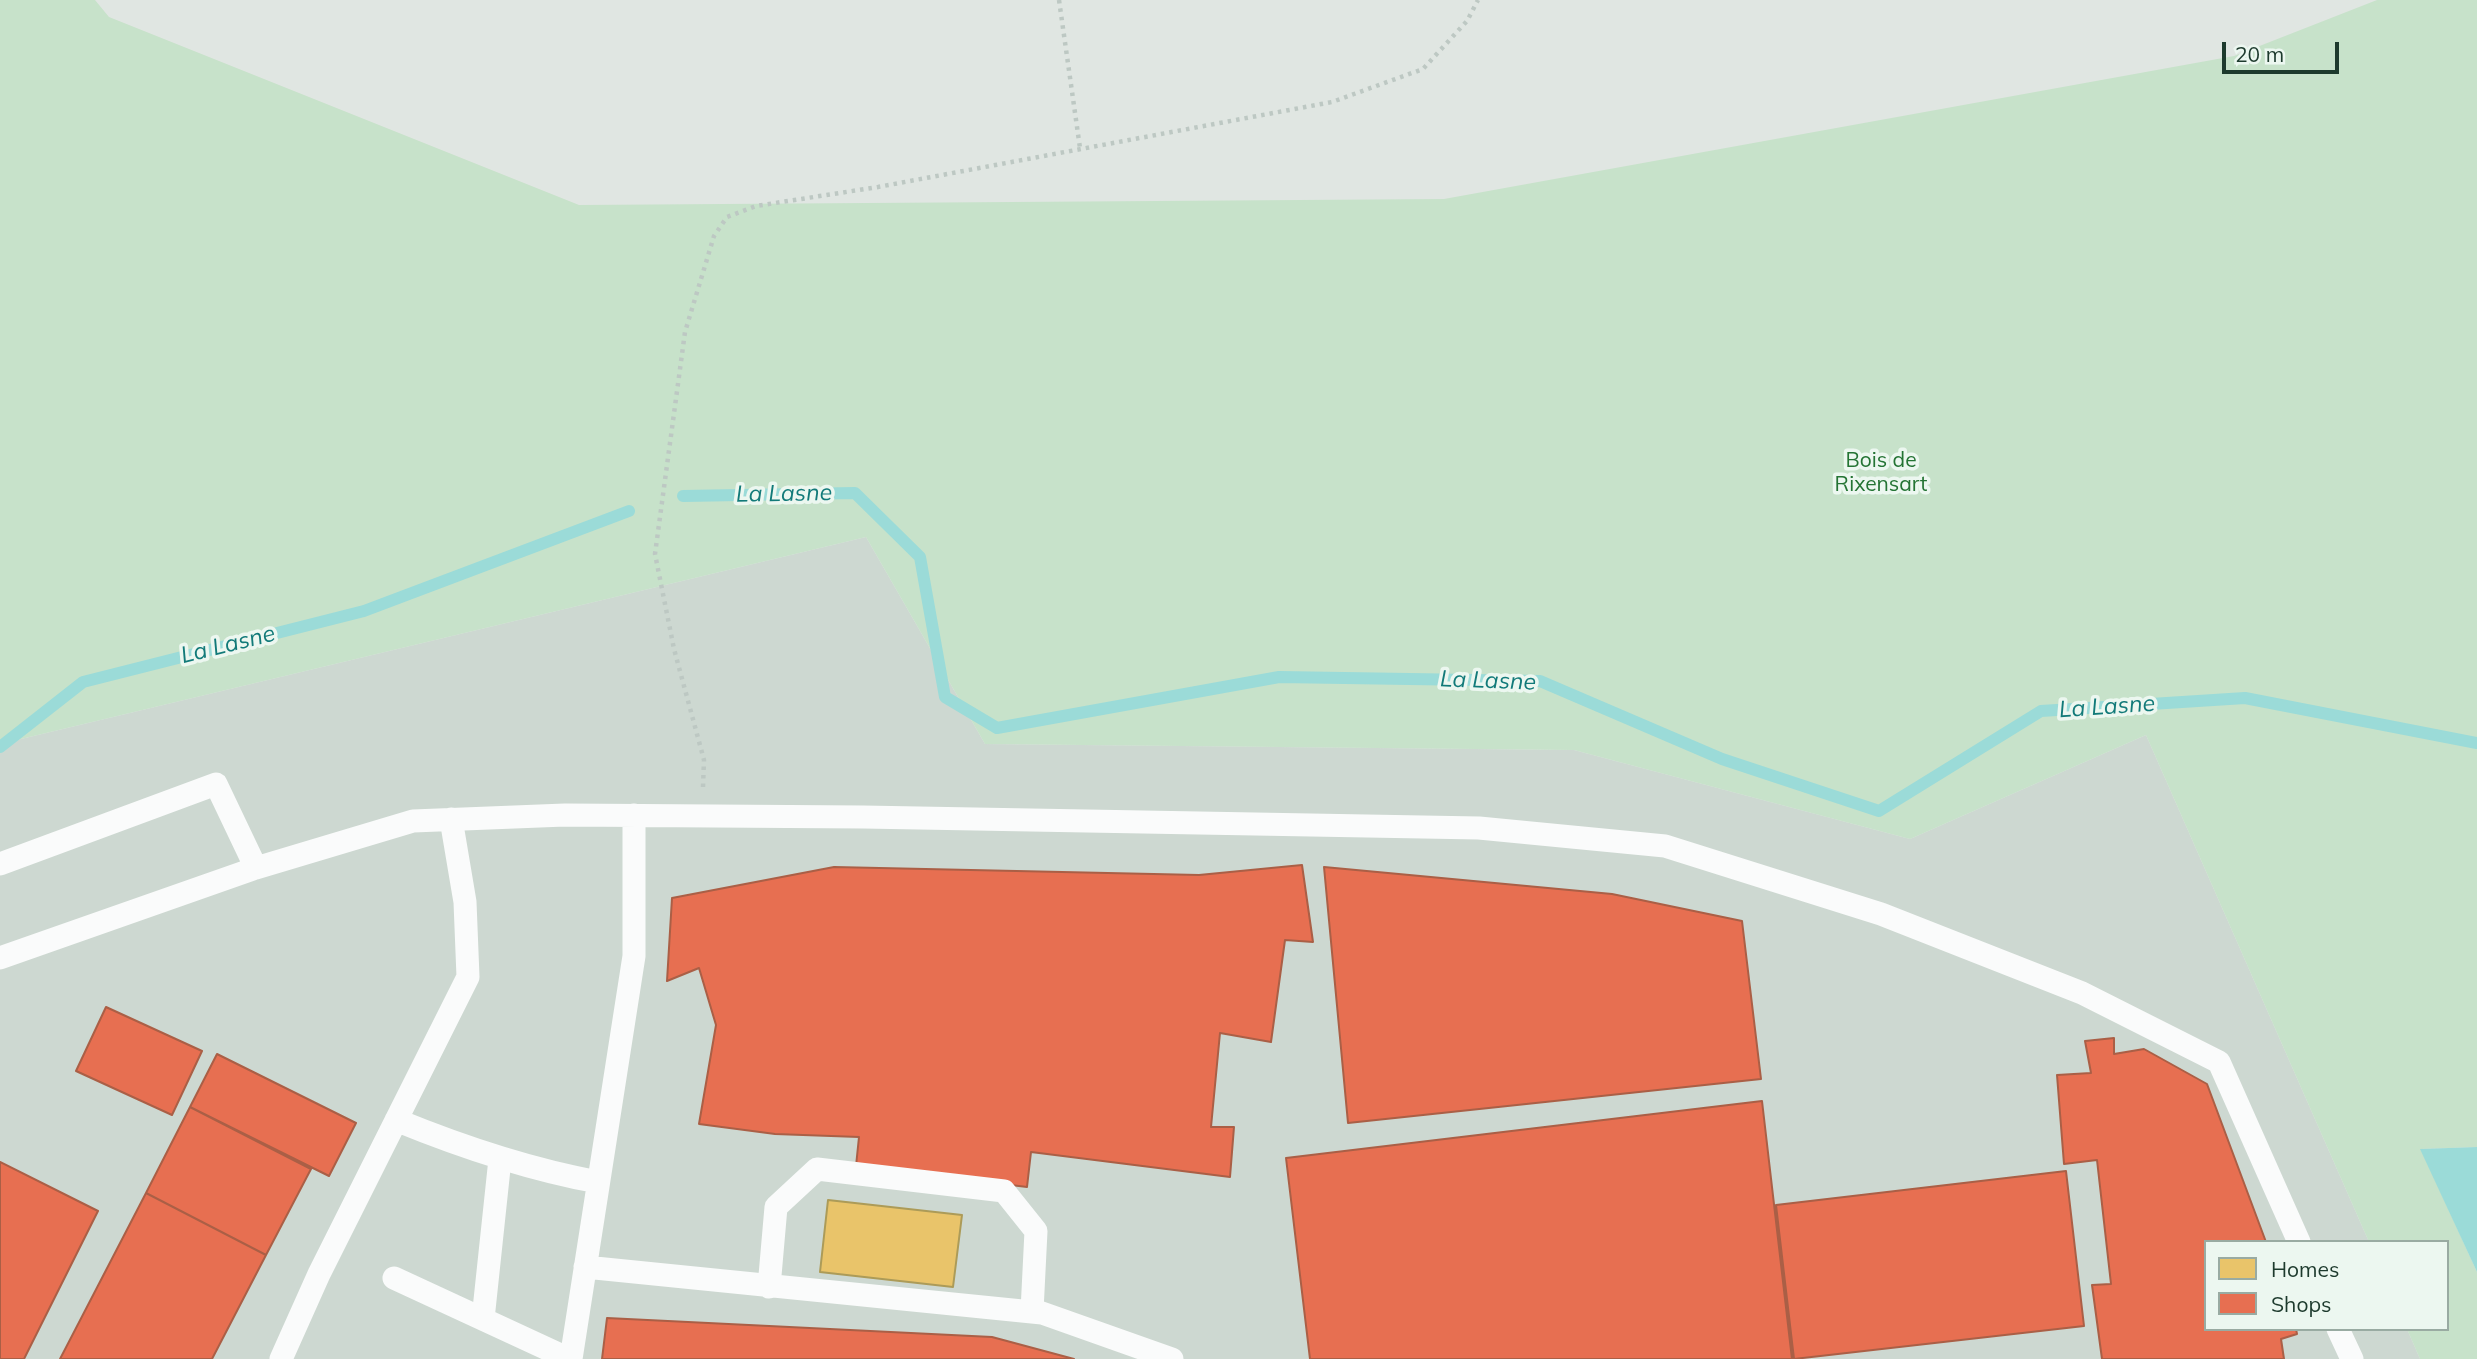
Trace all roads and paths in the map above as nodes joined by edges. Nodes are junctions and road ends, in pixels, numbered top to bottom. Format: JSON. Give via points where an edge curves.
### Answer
{"nodes":[{"id":1,"x":1059,"y":0,"type":"edge"},
{"id":2,"x":1478,"y":0,"type":"edge"},
{"id":3,"x":1080,"y":148,"type":"junction"},
{"id":4,"x":634,"y":815,"type":"junction"},
{"id":5,"x":702,"y":816,"type":"junction"},
{"id":6,"x":451,"y":819,"type":"junction"},
{"id":7,"x":0,"y":864,"type":"edge"},
{"id":8,"x":256,"y":868,"type":"junction"},
{"id":9,"x":0,"y":958,"type":"edge"},
{"id":10,"x":396,"y":1120,"type":"junction"},
{"id":11,"x":500,"y":1159,"type":"junction"},
{"id":12,"x":598,"y":1182,"type":"junction"},
{"id":13,"x":2298,"y":1240,"type":"edge"},
{"id":14,"x":585,"y":1267,"type":"junction"},
{"id":15,"x":394,"y":1278,"type":"dead end"},
{"id":16,"x":769,"y":1287,"type":"junction"},
{"id":17,"x":1032,"y":1311,"type":"junction"},
{"id":18,"x":483,"y":1319,"type":"junction"},
{"id":19,"x":2339,"y":1331,"type":"edge"},
{"id":20,"x":281,"y":1359,"type":"edge"},
{"id":21,"x":570,"y":1359,"type":"edge"},
{"id":22,"x":1172,"y":1359,"type":"edge"},
{"id":23,"x":2352,"y":1359,"type":"edge"}],
"edges":[{"from":1,"to":3,"type":"path"},
{"from":2,"to":3,"type":"path","via":[[1467,20],[1423,69],[1381,87],[1332,102]]},
{"from":3,"to":5,"type":"path","via":[[756,206],[727,217],[714,236],[685,332],[655,554],[704,760]]},
{"from":4,"to":5,"type":"lane"},
{"from":4,"to":6,"type":"lane"},
{"from":4,"to":12,"type":"lane","via":[[634,956]]},
{"from":5,"to":13,"type":"lane","via":[[1479,828],[1665,846],[1881,914],[2082,993],[2219,1062]]},
{"from":6,"to":8,"type":"lane","via":[[413,821]]},
{"from":6,"to":10,"type":"lane","via":[[465,902],[468,977]]},
{"from":7,"to":8,"type":"lane","via":[[216,784]]},
{"from":8,"to":9,"type":"lane"},
{"from":10,"to":11,"type":"lane"},
{"from":10,"to":20,"type":"lane"},
{"from":11,"to":12,"type":"lane"},
{"from":11,"to":18,"type":"lane"},
{"from":12,"to":14,"type":"lane"},
{"from":14,"to":16,"type":"lane"},
{"from":14,"to":21,"type":"lane"},
{"from":15,"to":18,"type":"lane"},
{"from":16,"to":17,"type":"lane"},
{"from":16,"to":17,"type":"lane","via":[[776,1207],[817,1169],[1004,1191],[1036,1231]]},
{"from":17,"to":22,"type":"lane"},
{"from":18,"to":21,"type":"lane"},
{"from":19,"to":23,"type":"lane"}]}
